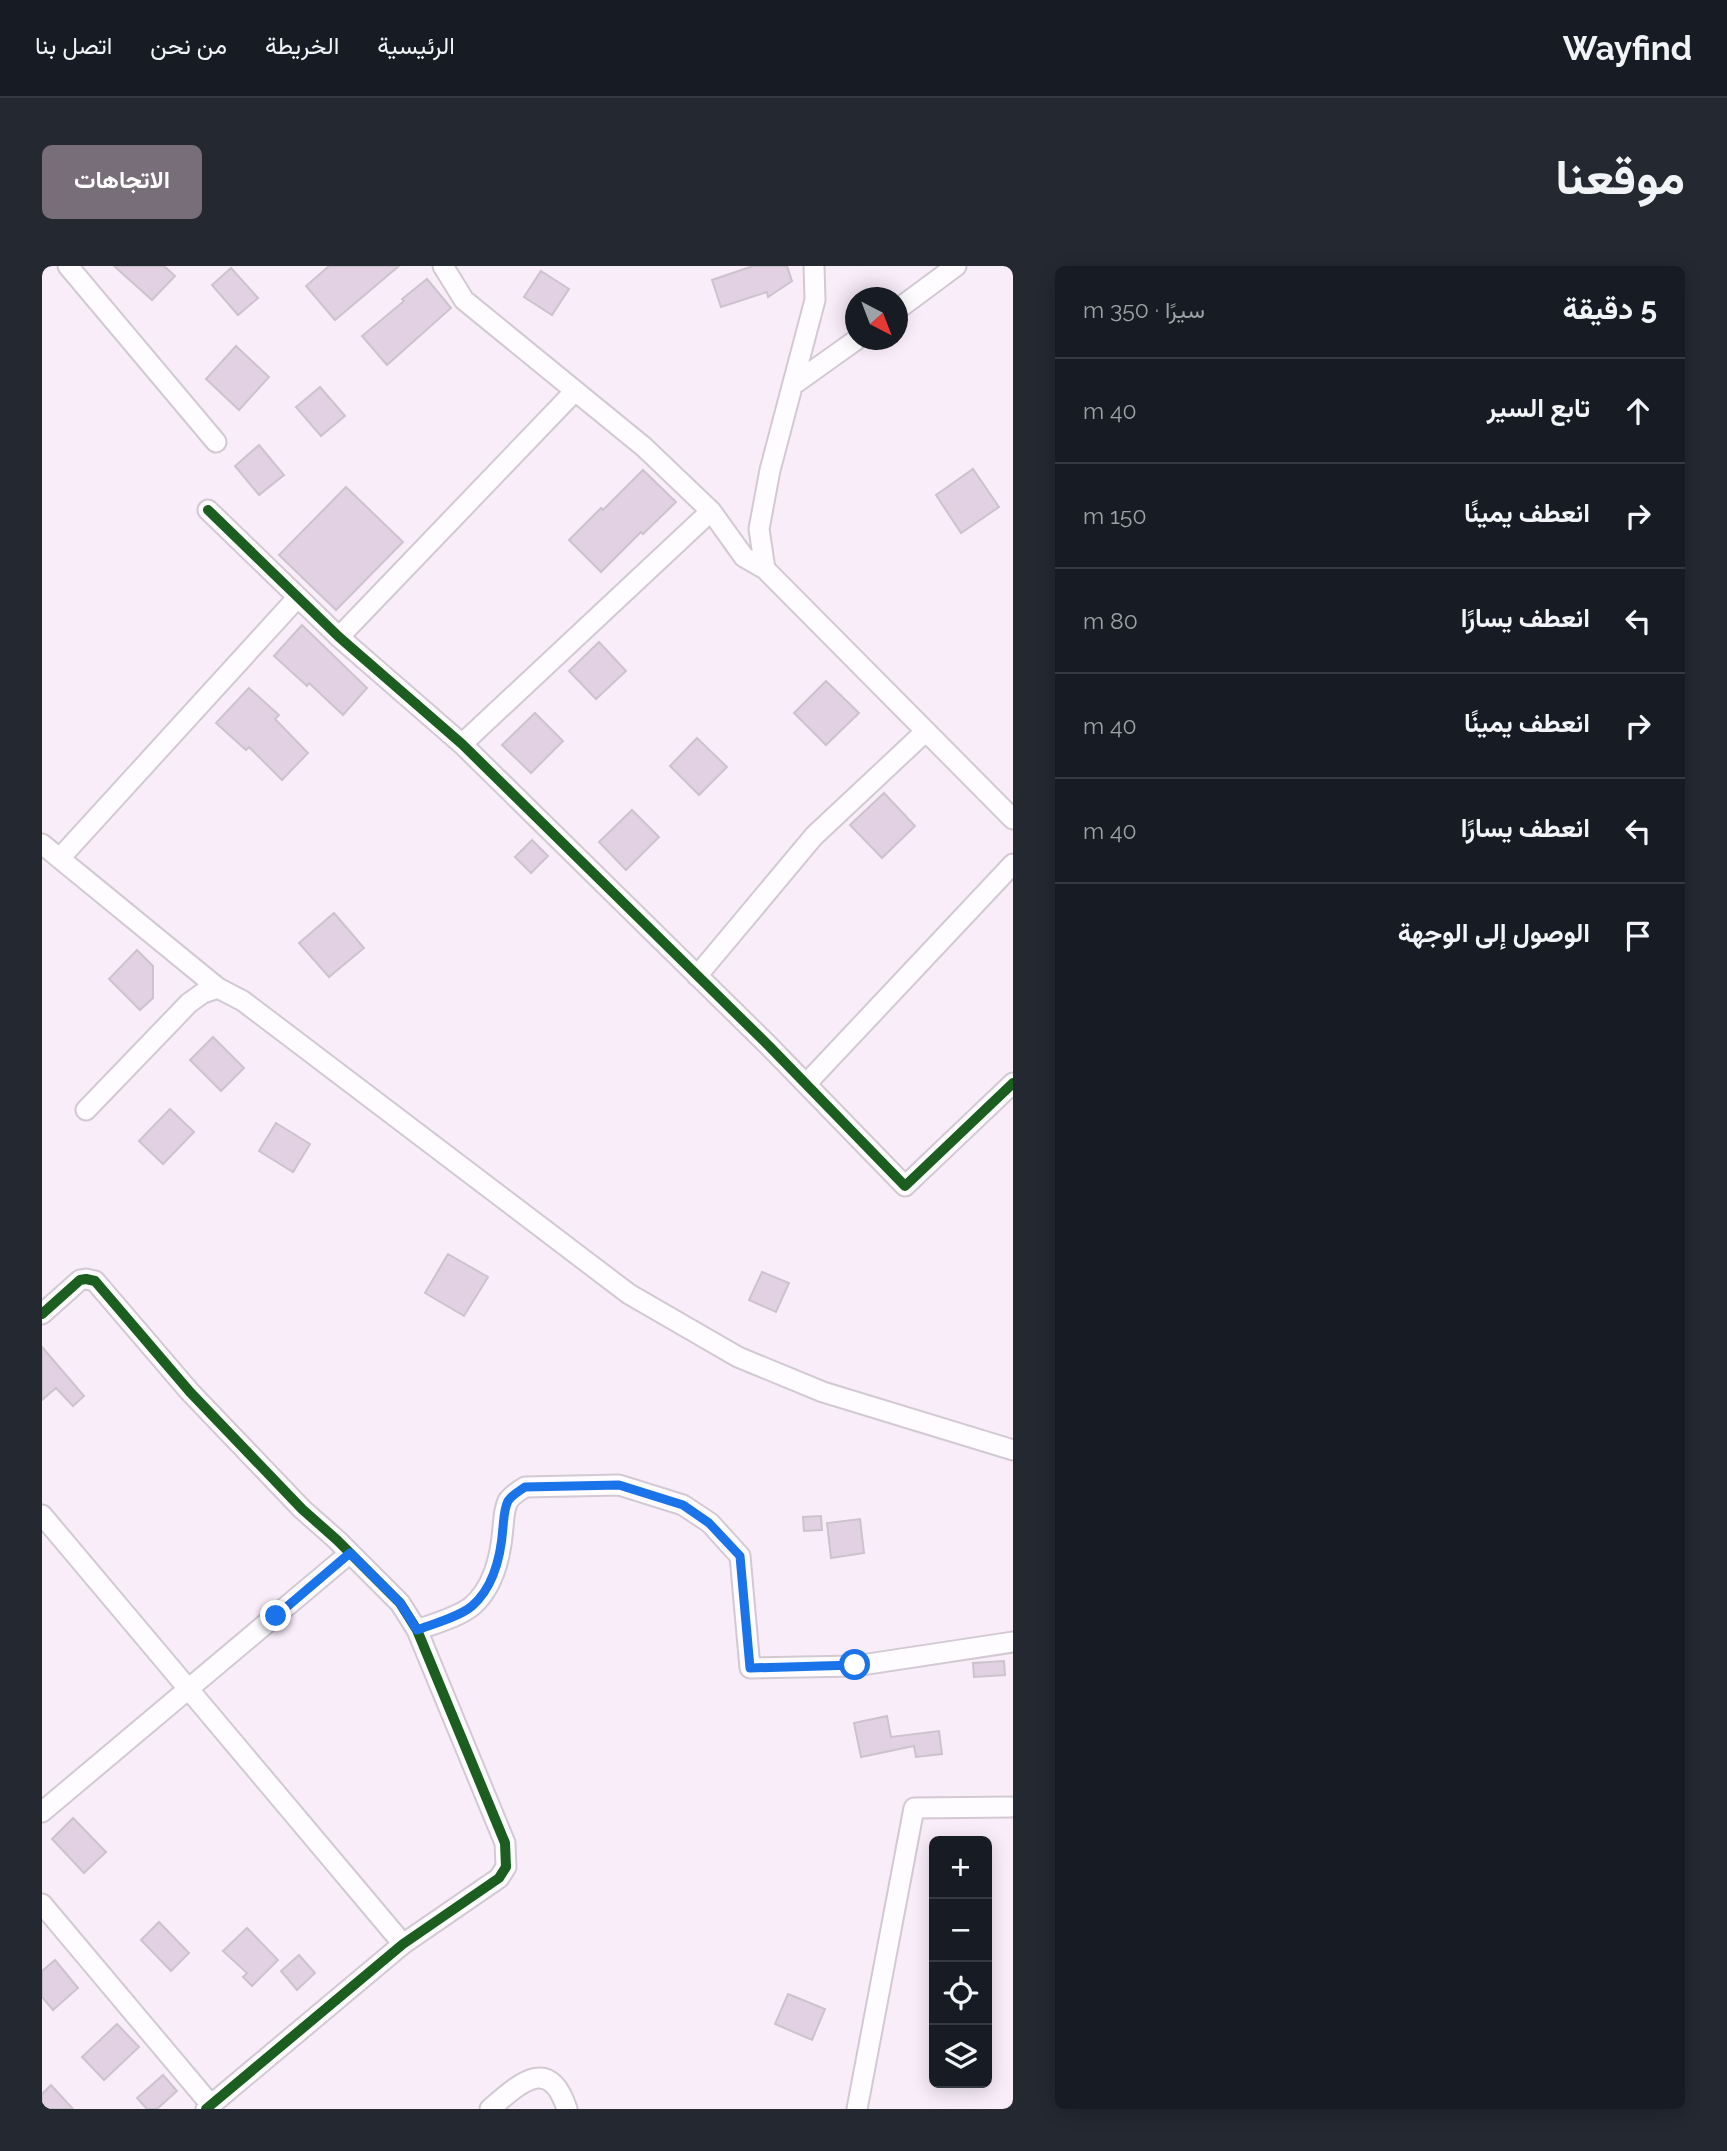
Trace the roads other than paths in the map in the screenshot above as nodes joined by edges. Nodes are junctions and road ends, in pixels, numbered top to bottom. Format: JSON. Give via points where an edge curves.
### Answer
{"nodes":[{"id":1,"x":68,"y":266,"type":"edge"},
{"id":2,"x":443,"y":266,"type":"edge"},
{"id":3,"x":814,"y":266,"type":"edge"},
{"id":4,"x":956,"y":266,"type":"edge"},
{"id":5,"x":908,"y":302,"type":"edge"},
{"id":6,"x":845,"y":348,"type":"edge"},
{"id":7,"x":793,"y":385,"type":"junction"},
{"id":8,"x":575,"y":391,"type":"junction"},
{"id":9,"x":216,"y":442,"type":"dead end"},
{"id":10,"x":208,"y":510,"type":"dead end"},
{"id":11,"x":711,"y":511,"type":"junction"},
{"id":12,"x":765,"y":569,"type":"junction"},
{"id":13,"x":299,"y":597,"type":"junction"},
{"id":14,"x":339,"y":637,"type":"junction"},
{"id":15,"x":926,"y":731,"type":"junction"},
{"id":16,"x":462,"y":744,"type":"junction"},
{"id":17,"x":1013,"y":819,"type":"edge"},
{"id":18,"x":42,"y":844,"type":"edge"},
{"id":19,"x":60,"y":858,"type":"junction"},
{"id":20,"x":1013,"y":864,"type":"edge"},
{"id":21,"x":697,"y":976,"type":"junction"},
{"id":22,"x":218,"y":988,"type":"junction"},
{"id":23,"x":1013,"y":1083,"type":"edge"},
{"id":24,"x":806,"y":1084,"type":"junction"},
{"id":25,"x":86,"y":1110,"type":"dead end"},
{"id":26,"x":42,"y":1314,"type":"edge"},
{"id":27,"x":1013,"y":1450,"type":"edge"},
{"id":28,"x":42,"y":1515,"type":"edge"},
{"id":29,"x":350,"y":1553,"type":"junction"},
{"id":30,"x":417,"y":1630,"type":"junction"},
{"id":31,"x":1013,"y":1642,"type":"edge"},
{"id":32,"x":188,"y":1690,"type":"junction"},
{"id":33,"x":1013,"y":1807,"type":"edge"},
{"id":34,"x":42,"y":1812,"type":"edge"},
{"id":35,"x":42,"y":1904,"type":"edge"},
{"id":36,"x":403,"y":1944,"type":"junction"},
{"id":37,"x":209,"y":2107,"type":"edge"},
{"id":38,"x":490,"y":2109,"type":"edge"},
{"id":39,"x":566,"y":2109,"type":"edge"},
{"id":40,"x":858,"y":2109,"type":"edge"}],
"edges":[{"from":1,"to":9,"type":"street"},
{"from":2,"to":8,"type":"street","via":[[464,300]]},
{"from":3,"to":7,"type":"street","via":[[815,300]]},
{"from":4,"to":5,"type":"street"},
{"from":6,"to":7,"type":"street"},
{"from":7,"to":12,"type":"street","via":[[759,529]]},
{"from":8,"to":11,"type":"street","via":[[644,447]]},
{"from":8,"to":14,"type":"street"},
{"from":10,"to":13,"type":"street"},
{"from":11,"to":12,"type":"street","via":[[744,557]]},
{"from":11,"to":16,"type":"street"},
{"from":12,"to":15,"type":"street"},
{"from":13,"to":14,"type":"street"},
{"from":13,"to":19,"type":"street"},
{"from":14,"to":16,"type":"street"},
{"from":15,"to":17,"type":"street"},
{"from":15,"to":21,"type":"street","via":[[814,836]]},
{"from":16,"to":21,"type":"street"},
{"from":18,"to":19,"type":"street"},
{"from":19,"to":22,"type":"street"},
{"from":20,"to":24,"type":"street"},
{"from":21,"to":24,"type":"street"},
{"from":22,"to":25,"type":"street","via":[[189,1003]]},
{"from":22,"to":27,"type":"street","via":[[243,1001],[629,1294],[738,1357],[823,1392]]},
{"from":23,"to":24,"type":"street","via":[[905,1186]]},
{"from":26,"to":29,"type":"street","via":[[80,1280],[95,1282],[190,1392]]},
{"from":28,"to":32,"type":"street"},
{"from":29,"to":30,"type":"street","via":[[400,1603]]},
{"from":29,"to":32,"type":"street"},
{"from":30,"to":31,"type":"street","via":[[471,1606],[489,1584],[499,1559],[503,1516],[516,1493],[525,1487],[619,1485],[683,1505],[709,1523],[740,1556],[750,1668],[855,1665]]},
{"from":30,"to":36,"type":"street","via":[[507,1856],[499,1878]]},
{"from":32,"to":34,"type":"street"},
{"from":32,"to":36,"type":"street"},
{"from":33,"to":40,"type":"street","via":[[914,1808]]},
{"from":35,"to":37,"type":"street"},
{"from":36,"to":37,"type":"street"},
{"from":38,"to":39,"type":"street","via":[[518,2085],[543,2078],[554,2082]]}]}
